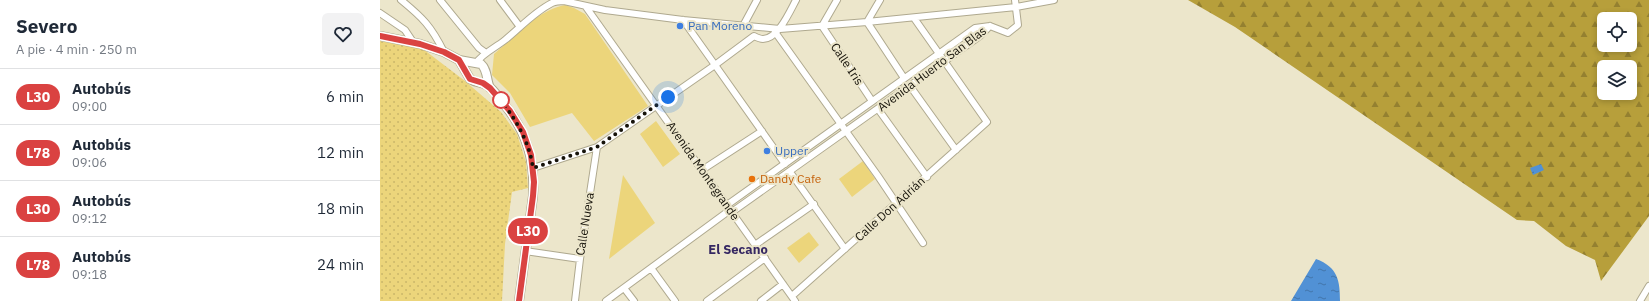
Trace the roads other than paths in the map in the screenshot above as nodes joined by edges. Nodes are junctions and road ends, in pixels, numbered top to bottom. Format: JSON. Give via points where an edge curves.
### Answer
{"nodes":[{"id":1,"x":401,"y":0,"type":"edge"},
{"id":2,"x":440,"y":0,"type":"edge"},
{"id":3,"x":500,"y":0,"type":"edge"},
{"id":4,"x":757,"y":0,"type":"edge"},
{"id":5,"x":796,"y":0,"type":"edge"},
{"id":6,"x":837,"y":0,"type":"edge"},
{"id":7,"x":880,"y":0,"type":"edge"},
{"id":8,"x":1015,"y":0,"type":"edge"},
{"id":9,"x":1054,"y":0,"type":"edge"},
{"id":10,"x":546,"y":3,"type":"edge"},
{"id":11,"x":586,"y":7,"type":"junction"},
{"id":12,"x":1016,"y":7,"type":"junction"},
{"id":13,"x":380,"y":13,"type":"edge"},
{"id":14,"x":914,"y":18,"type":"junction"},
{"id":15,"x":684,"y":20,"type":"junction"},
{"id":16,"x":867,"y":22,"type":"junction"},
{"id":17,"x":743,"y":26,"type":"junction"},
{"id":18,"x":822,"y":26,"type":"junction"},
{"id":19,"x":990,"y":26,"type":"junction"},
{"id":20,"x":520,"y":27,"type":"junction"},
{"id":21,"x":778,"y":30,"type":"junction"},
{"id":22,"x":380,"y":36,"type":"edge"},
{"id":23,"x":413,"y":42,"type":"junction"},
{"id":24,"x":444,"y":52,"type":"junction"},
{"id":25,"x":485,"y":54,"type":"junction"},
{"id":26,"x":938,"y":54,"type":"junction"},
{"id":27,"x":459,"y":60,"type":"junction"},
{"id":28,"x":944,"y":62,"type":"junction"},
{"id":29,"x":475,"y":63,"type":"junction"},
{"id":30,"x":715,"y":65,"type":"junction"},
{"id":31,"x":486,"y":72,"type":"junction"},
{"id":32,"x":467,"y":73,"type":"junction"},
{"id":33,"x":904,"y":78,"type":"junction"},
{"id":34,"x":477,"y":82,"type":"junction"},
{"id":35,"x":910,"y":86,"type":"junction"},
{"id":36,"x":490,"y":88,"type":"junction"},
{"id":37,"x":872,"y":101,"type":"junction"},
{"id":38,"x":656,"y":106,"type":"junction"},
{"id":39,"x":878,"y":109,"type":"junction"},
{"id":40,"x":840,"y":124,"type":"junction"},
{"id":41,"x":762,"y":131,"type":"junction"},
{"id":42,"x":846,"y":131,"type":"junction"},
{"id":43,"x":597,"y":147,"type":"junction"},
{"id":44,"x":956,"y":150,"type":"junction"},
{"id":45,"x":785,"y":164,"type":"junction"},
{"id":46,"x":533,"y":168,"type":"junction"},
{"id":47,"x":702,"y":170,"type":"junction"},
{"id":48,"x":790,"y":172,"type":"junction"},
{"id":49,"x":927,"y":177,"type":"junction"},
{"id":50,"x":896,"y":203,"type":"junction"},
{"id":51,"x":814,"y":204,"type":"junction"},
{"id":52,"x":730,"y":209,"type":"junction"},
{"id":53,"x":923,"y":243,"type":"dead end"},
{"id":54,"x":755,"y":245,"type":"junction"},
{"id":55,"x":845,"y":249,"type":"junction"},
{"id":56,"x":525,"y":252,"type":"junction"},
{"id":57,"x":765,"y":258,"type":"junction"},
{"id":58,"x":580,"y":259,"type":"junction"},
{"id":59,"x":650,"y":268,"type":"junction"},
{"id":60,"x":783,"y":284,"type":"junction"},
{"id":61,"x":1649,"y":286,"type":"edge"},
{"id":62,"x":624,"y":288,"type":"junction"},
{"id":63,"x":1648,"y":293,"type":"edge"},
{"id":64,"x":794,"y":299,"type":"edge"},
{"id":65,"x":519,"y":301,"type":"edge"},
{"id":66,"x":575,"y":301,"type":"edge"},
{"id":67,"x":606,"y":301,"type":"edge"},
{"id":68,"x":634,"y":301,"type":"edge"},
{"id":69,"x":675,"y":301,"type":"edge"},
{"id":70,"x":708,"y":301,"type":"edge"},
{"id":71,"x":761,"y":301,"type":"edge"},
{"id":72,"x":1640,"y":301,"type":"edge"}],
"edges":[{"from":1,"to":24,"type":"street","via":[[435,32]]},
{"from":2,"to":25,"type":"street"},
{"from":3,"to":20,"type":"street"},
{"from":4,"to":17,"type":"street"},
{"from":5,"to":21,"type":"street"},
{"from":6,"to":18,"type":"street"},
{"from":7,"to":16,"type":"street"},
{"from":8,"to":12,"type":"street"},
{"from":9,"to":12,"type":"street"},
{"from":10,"to":11,"type":"street","via":[[564,1]]},
{"from":10,"to":20,"type":"street"},
{"from":11,"to":15,"type":"street"},
{"from":11,"to":38,"type":"street","name":"Avenida Montegrande"},
{"from":12,"to":14,"type":"street"},
{"from":12,"to":19,"type":"street","via":[[1018,25],[1008,33]]},
{"from":13,"to":23,"type":"street","via":[[405,30]]},
{"from":14,"to":16,"type":"street"},
{"from":14,"to":26,"type":"street"},
{"from":15,"to":17,"type":"street"},
{"from":15,"to":30,"type":"street"},
{"from":16,"to":18,"type":"street"},
{"from":16,"to":33,"type":"street"},
{"from":17,"to":21,"type":"street"},
{"from":18,"to":21,"type":"street"},
{"from":18,"to":37,"type":"street","name":"Calle Iris"},
{"from":19,"to":26,"type":"street","name":"Avenida Huerto San Blas","via":[[975,28]]},
{"from":19,"to":28,"type":"street","name":"Avenida Huerto San Blas"},
{"from":20,"to":25,"type":"street"},
{"from":21,"to":30,"type":"street","via":[[769,38],[754,36]]},
{"from":21,"to":40,"type":"street"},
{"from":22,"to":23,"type":"main road"},
{"from":23,"to":24,"type":"main road"},
{"from":24,"to":27,"type":"main road"},
{"from":25,"to":29,"type":"street"},
{"from":25,"to":31,"type":"street"},
{"from":26,"to":28,"type":"street"},
{"from":26,"to":33,"type":"street","name":"Avenida Huerto San Blas"},
{"from":27,"to":29,"type":"main road"},
{"from":27,"to":32,"type":"main road"},
{"from":28,"to":35,"type":"street","name":"Avenida Huerto San Blas"},
{"from":28,"to":44,"type":"street","name":"Calle Don Adrián","via":[[987,122]]},
{"from":29,"to":31,"type":"main road","via":[[481,64]]},
{"from":29,"to":32,"type":"main road","via":[[469,67]]},
{"from":30,"to":38,"type":"street"},
{"from":30,"to":41,"type":"street"},
{"from":31,"to":34,"type":"main road","via":[[482,80]]},
{"from":31,"to":36,"type":"main road"},
{"from":32,"to":34,"type":"main road","via":[[470,79]]},
{"from":33,"to":37,"type":"street","name":"Avenida Huerto San Blas"},
{"from":34,"to":36,"type":"main road"},
{"from":35,"to":39,"type":"street","name":"Avenida Huerto San Blas"},
{"from":35,"to":44,"type":"street"},
{"from":36,"to":46,"type":"main road","via":[[510,111],[523,132]]},
{"from":37,"to":40,"type":"street","name":"Avenida Huerto San Blas"},
{"from":38,"to":43,"type":"street"},
{"from":38,"to":47,"type":"street","name":"Avenida Montegrande"},
{"from":39,"to":42,"type":"street","name":"Avenida Huerto San Blas"},
{"from":39,"to":49,"type":"street"},
{"from":40,"to":42,"type":"street"},
{"from":40,"to":45,"type":"street","name":"Avenida Huerto San Blas"},
{"from":41,"to":45,"type":"street"},
{"from":41,"to":47,"type":"street"},
{"from":42,"to":48,"type":"street","name":"Avenida Huerto San Blas"},
{"from":42,"to":50,"type":"street"},
{"from":43,"to":46,"type":"street"},
{"from":43,"to":58,"type":"street","name":"Calle Nueva"},
{"from":44,"to":49,"type":"street","name":"Calle Don Adrián"},
{"from":45,"to":52,"type":"street","name":"Avenida Huerto San Blas"},
{"from":46,"to":56,"type":"main road","via":[[533,196]]},
{"from":47,"to":52,"type":"street","name":"Avenida Montegrande"},
{"from":48,"to":51,"type":"street"},
{"from":48,"to":52,"type":"street","name":"Avenida Huerto San Blas"},
{"from":49,"to":50,"type":"street","name":"Calle Don Adrián"},
{"from":50,"to":53,"type":"street"},
{"from":50,"to":55,"type":"street","name":"Calle Don Adrián"},
{"from":51,"to":54,"type":"street"},
{"from":51,"to":55,"type":"street"},
{"from":52,"to":54,"type":"street","name":"Avenida Montegrande"},
{"from":52,"to":59,"type":"street","name":"Avenida Huerto San Blas"},
{"from":54,"to":57,"type":"street","name":"Avenida Montegrande"},
{"from":55,"to":64,"type":"street","name":"Calle Don Adrián"},
{"from":56,"to":58,"type":"street"},
{"from":56,"to":65,"type":"main road"},
{"from":57,"to":60,"type":"street","name":"Avenida Montegrande"},
{"from":57,"to":70,"type":"street"},
{"from":58,"to":66,"type":"street","name":"Calle Nueva"},
{"from":59,"to":62,"type":"street","name":"Avenida Huerto San Blas"},
{"from":59,"to":69,"type":"street"},
{"from":60,"to":64,"type":"street","name":"Avenida Montegrande"},
{"from":60,"to":71,"type":"street"},
{"from":61,"to":63,"type":"street"},
{"from":62,"to":67,"type":"street","name":"Avenida Huerto San Blas"},
{"from":62,"to":68,"type":"street"},
{"from":63,"to":72,"type":"street"}]}
